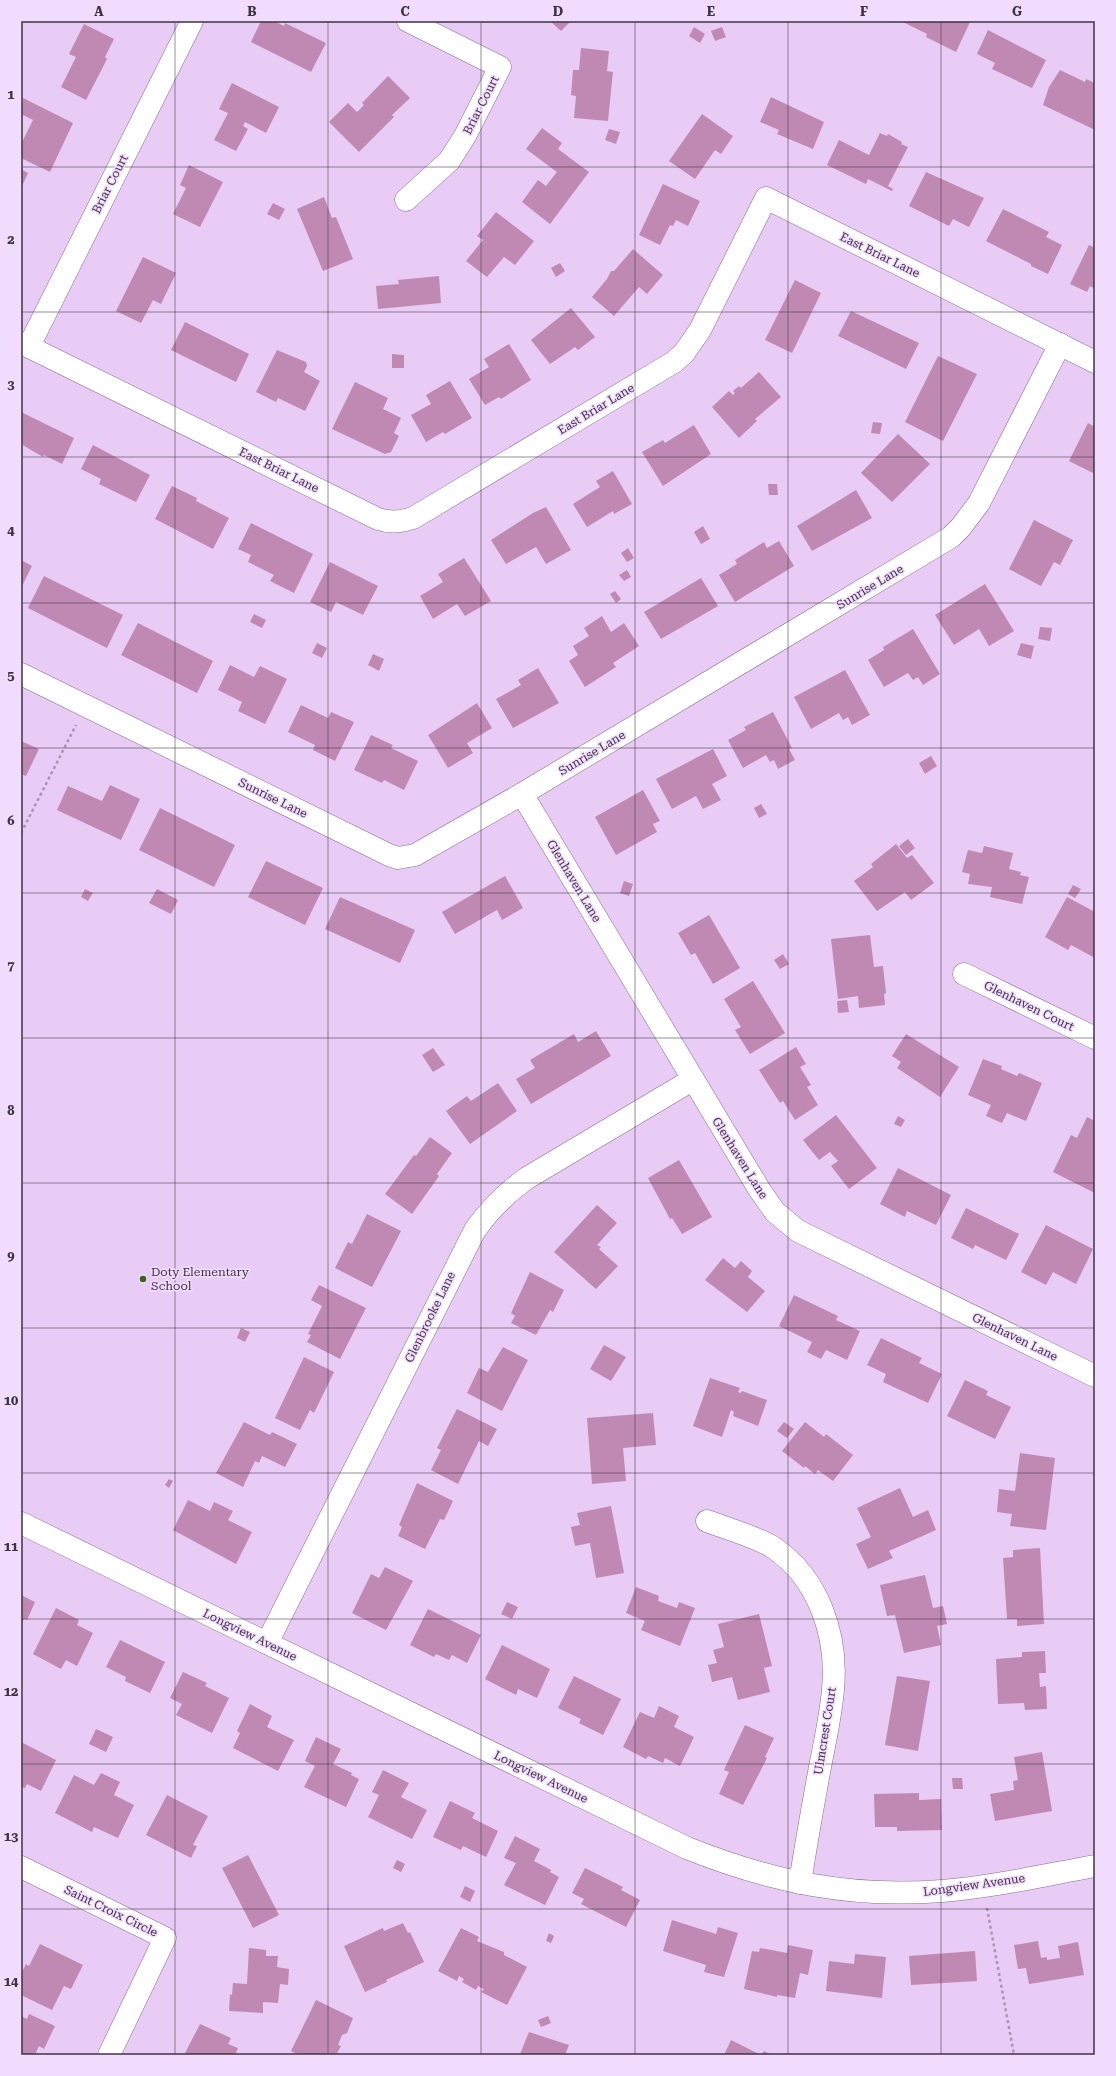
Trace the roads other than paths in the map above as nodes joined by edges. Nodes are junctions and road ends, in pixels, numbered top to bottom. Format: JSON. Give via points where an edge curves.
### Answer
{"nodes":[{"id":1,"x":192,"y":21,"type":"edge"},
{"id":2,"x":408,"y":21,"type":"edge"},
{"id":3,"x":406,"y":200,"type":"dead end"},
{"id":4,"x":25,"y":344,"type":"edge"},
{"id":5,"x":1060,"y":344,"type":"junction"},
{"id":6,"x":1095,"y":362,"type":"edge"},
{"id":7,"x":21,"y":674,"type":"edge"},
{"id":8,"x":522,"y":794,"type":"junction"},
{"id":9,"x":964,"y":974,"type":"dead end"},
{"id":10,"x":1095,"y":1038,"type":"edge"},
{"id":11,"x":692,"y":1080,"type":"junction"},
{"id":12,"x":1095,"y":1376,"type":"edge"},
{"id":13,"x":707,"y":1521,"type":"dead end"},
{"id":14,"x":21,"y":1523,"type":"edge"},
{"id":15,"x":267,"y":1643,"type":"junction"},
{"id":16,"x":1095,"y":1866,"type":"edge"},
{"id":17,"x":21,"y":1867,"type":"edge"},
{"id":18,"x":800,"y":1883,"type":"junction"},
{"id":19,"x":109,"y":2055,"type":"edge"}],
"edges":[{"from":1,"to":4,"type":"street","name":"Briar Court"},
{"from":2,"to":3,"type":"street","name":"Briar Court","via":[[500,67],[465,136],[449,161]]},
{"from":4,"to":5,"type":"street","name":"East Briar Lane","via":[[370,516],[389,522],[413,518],[674,362],[684,353],[700,330],[766,198]]},
{"from":5,"to":6,"type":"street","name":"East Briar Lane"},
{"from":5,"to":8,"type":"street","name":"Sunrise Lane","via":[[979,503],[951,537]]},
{"from":7,"to":8,"type":"street","name":"Sunrise Lane","via":[[398,858],[424,852]]},
{"from":8,"to":11,"type":"street","name":"Glenhaven Lane"},
{"from":9,"to":10,"type":"street","name":"Glenhaven Court"},
{"from":11,"to":12,"type":"street","name":"Glenhaven Lane","via":[[766,1200],[793,1228]]},
{"from":11,"to":15,"type":"street","name":"Glenbrooke Lane","via":[[527,1178],[506,1193],[488,1211],[474,1230]]},
{"from":13,"to":18,"type":"street","name":"Ulmcrest Court","via":[[773,1548],[792,1563],[817,1597],[831,1644],[833,1688]]},
{"from":14,"to":15,"type":"street","name":"Longview Avenue"},
{"from":15,"to":18,"type":"street","name":"Longview Avenue","via":[[687,1848],[756,1873]]},
{"from":16,"to":18,"type":"street","name":"Longview Avenue","via":[[943,1891],[849,1891]]},
{"from":17,"to":19,"type":"street","name":"Saint Croix Circle","via":[[165,1938]]}]}
